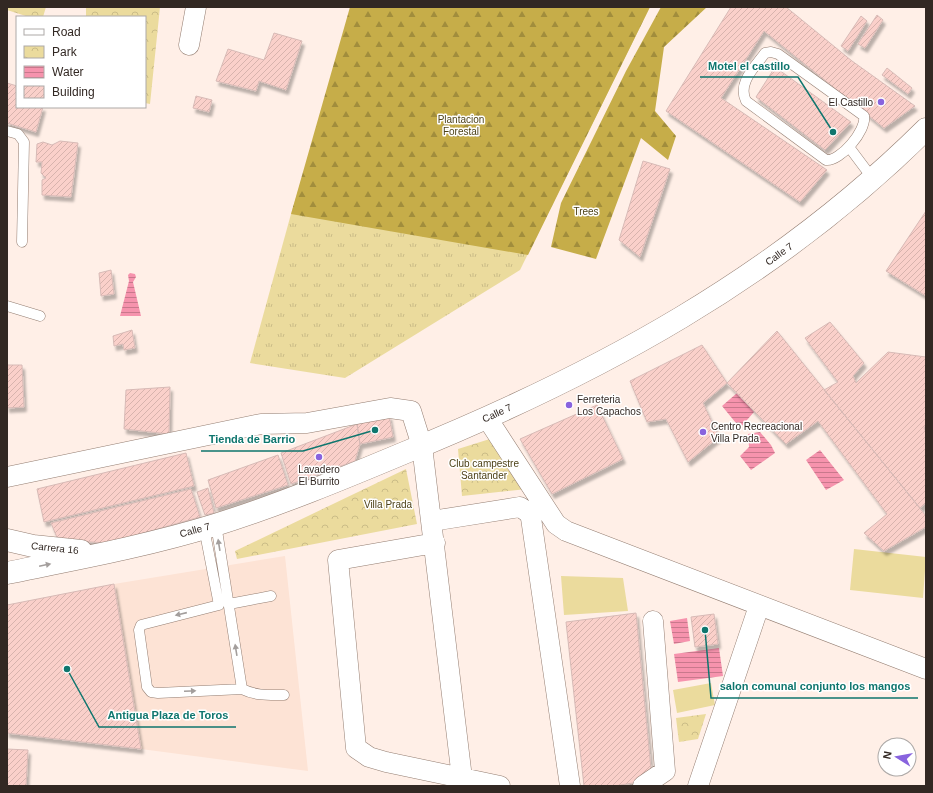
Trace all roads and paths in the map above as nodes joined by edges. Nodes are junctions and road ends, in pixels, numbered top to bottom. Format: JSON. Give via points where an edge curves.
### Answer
{"nodes":[{"id":1,"x":196,"y":7,"type":"edge"},
{"id":2,"x":189,"y":45,"type":"dead end"},
{"id":3,"x":926,"y":129,"type":"edge"},
{"id":4,"x":7,"y":131,"type":"edge"},
{"id":5,"x":849,"y":147,"type":"junction"},
{"id":6,"x":873,"y":179,"type":"junction"},
{"id":7,"x":22,"y":242,"type":"dead end"},
{"id":8,"x":7,"y":306,"type":"edge"},
{"id":9,"x":40,"y":316,"type":"dead end"},
{"id":10,"x":487,"y":418,"type":"junction"},
{"id":11,"x":422,"y":446,"type":"junction"},
{"id":12,"x":7,"y":477,"type":"edge"},
{"id":13,"x":432,"y":521,"type":"junction"},
{"id":14,"x":210,"y":526,"type":"junction"},
{"id":15,"x":7,"y":540,"type":"edge"},
{"id":16,"x":434,"y":543,"type":"junction"},
{"id":17,"x":104,"y":553,"type":"junction"},
{"id":18,"x":7,"y":573,"type":"edge"},
{"id":19,"x":272,"y":596,"type":"dead end"},
{"id":20,"x":229,"y":604,"type":"junction"},
{"id":21,"x":759,"y":606,"type":"junction"},
{"id":22,"x":652,"y":621,"type":"dead end"},
{"id":23,"x":926,"y":669,"type":"edge"},
{"id":24,"x":242,"y":689,"type":"junction"},
{"id":25,"x":284,"y":694,"type":"dead end"},
{"id":26,"x":462,"y":778,"type":"junction"},
{"id":27,"x":500,"y":786,"type":"edge"},
{"id":28,"x":570,"y":786,"type":"edge"},
{"id":29,"x":643,"y":786,"type":"edge"},
{"id":30,"x":698,"y":786,"type":"edge"}],
"edges":[{"from":1,"to":2,"type":"street"},
{"from":3,"to":6,"type":"street","name":"Calle 7"},
{"from":4,"to":7,"type":"lane","via":[[18,134],[24,142]]},
{"from":5,"to":5,"type":"lane","via":[[864,125],[864,116],[778,54],[765,53],[743,84],[742,93],[746,101],[826,160],[834,159]]},
{"from":5,"to":6,"type":"lane"},
{"from":6,"to":10,"type":"street","name":"Calle 7","via":[[810,232],[704,306],[642,341]]},
{"from":8,"to":9,"type":"lane"},
{"from":10,"to":11,"type":"street","name":"Calle 7"},
{"from":10,"to":21,"type":"street","via":[[556,524],[566,531]]},
{"from":11,"to":12,"type":"street","via":[[411,411],[390,408],[307,423],[261,424]]},
{"from":11,"to":13,"type":"street"},
{"from":11,"to":14,"type":"street","name":"Calle 7","via":[[321,488]]},
{"from":13,"to":16,"type":"street"},
{"from":13,"to":28,"type":"street","via":[[520,507],[529,513]]},
{"from":14,"to":17,"type":"street","name":"Calle 7"},
{"from":20,"to":14,"type":"lane","one_way":true},
{"from":14,"to":24,"type":"lane","one_way":true,"via":[[219,606],[141,624],[139,630],[147,687],[151,692],[158,693]]},
{"from":15,"to":17,"type":"street","name":"Carrera 16","via":[[33,546]]},
{"from":16,"to":26,"type":"street"},
{"from":16,"to":26,"type":"street","via":[[338,560],[356,748],[369,757],[386,762]]},
{"from":18,"to":17,"type":"street","name":"Calle 7","one_way":true},
{"from":19,"to":20,"type":"lane"},
{"from":24,"to":20,"type":"lane","one_way":true},
{"from":21,"to":23,"type":"street"},
{"from":21,"to":30,"type":"street"},
{"from":22,"to":29,"type":"street","via":[[665,771]]},
{"from":24,"to":25,"type":"lane","via":[[261,696]]},
{"from":26,"to":27,"type":"street"}]}
